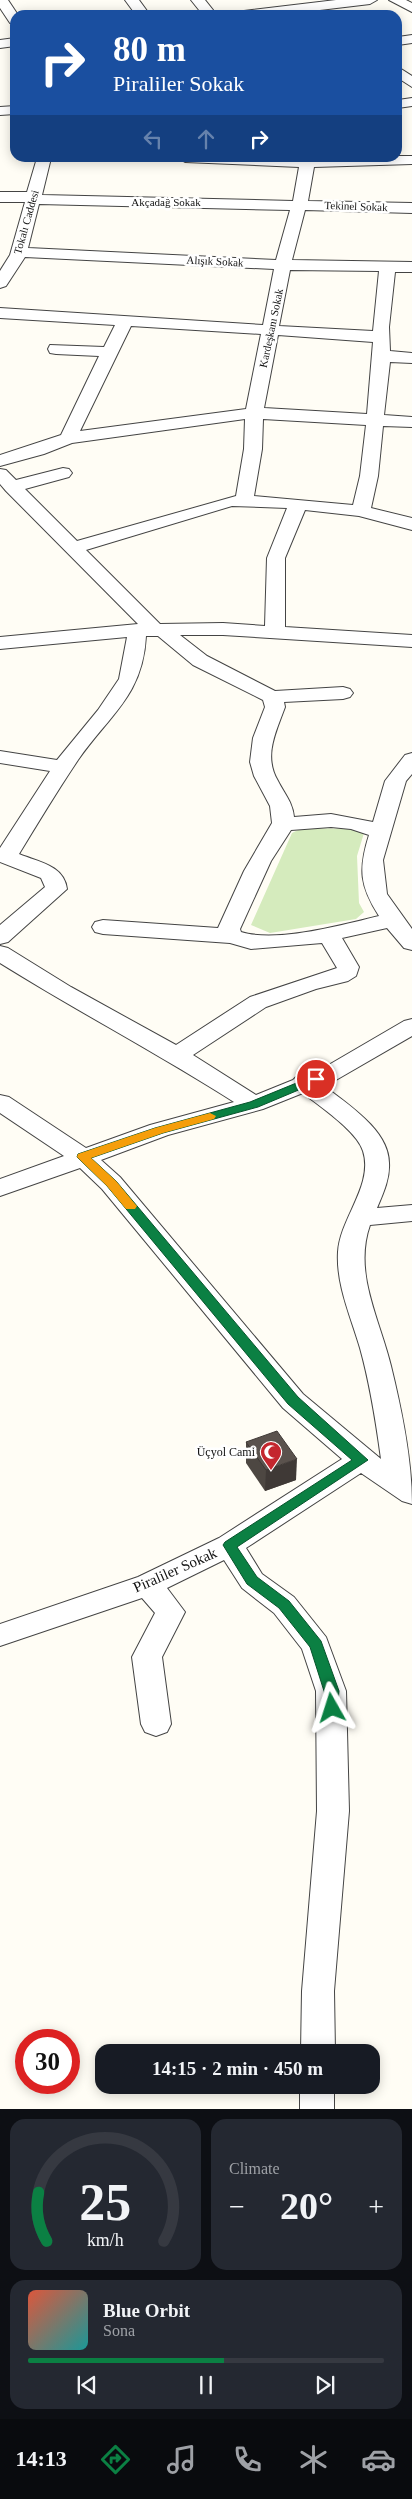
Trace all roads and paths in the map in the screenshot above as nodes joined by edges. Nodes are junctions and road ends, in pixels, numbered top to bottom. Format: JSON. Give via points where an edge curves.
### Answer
{"nodes":[{"id":1,"x":1,"y":0,"type":"edge"},
{"id":2,"x":198,"y":0,"type":"edge"},
{"id":3,"x":370,"y":0,"type":"edge"},
{"id":4,"x":396,"y":0,"type":"edge"},
{"id":5,"x":412,"y":8,"type":"edge"},
{"id":6,"x":206,"y":10,"type":"edge"},
{"id":7,"x":286,"y":10,"type":"edge"},
{"id":8,"x":10,"y":13,"type":"edge"},
{"id":9,"x":402,"y":74,"type":"edge"},
{"id":10,"x":412,"y":82,"type":"edge"},
{"id":11,"x":43,"y":162,"type":"edge"},
{"id":12,"x":308,"y":162,"type":"edge"},
{"id":13,"x":0,"y":196,"type":"edge"},
{"id":14,"x":34,"y":198,"type":"junction"},
{"id":15,"x":299,"y":205,"type":"junction"},
{"id":16,"x":412,"y":208,"type":"edge"},
{"id":17,"x":0,"y":254,"type":"edge"},
{"id":18,"x":19,"y":254,"type":"junction"},
{"id":19,"x":285,"y":265,"type":"junction"},
{"id":20,"x":388,"y":267,"type":"junction"},
{"id":21,"x":412,"y":267,"type":"edge"},
{"id":22,"x":0,"y":283,"type":"edge"},
{"id":23,"x":0,"y":313,"type":"edge"},
{"id":24,"x":126,"y":320,"type":"junction"},
{"id":25,"x":270,"y":330,"type":"junction"},
{"id":26,"x":381,"y":337,"type":"junction"},
{"id":27,"x":56,"y":349,"type":"dead end"},
{"id":28,"x":110,"y":352,"type":"junction"},
{"id":29,"x":382,"y":356,"type":"junction"},
{"id":30,"x":412,"y":358,"type":"edge"},
{"id":31,"x":254,"y":413,"type":"junction"},
{"id":32,"x":375,"y":420,"type":"junction"},
{"id":33,"x":412,"y":422,"type":"edge"},
{"id":34,"x":68,"y":438,"type":"junction"},
{"id":35,"x":0,"y":461,"type":"edge"},
{"id":36,"x":63,"y":473,"type":"dead end"},
{"id":37,"x":6,"y":481,"type":"edge"},
{"id":38,"x":244,"y":499,"type":"junction"},
{"id":39,"x":298,"y":504,"type":"junction"},
{"id":40,"x":361,"y":511,"type":"junction"},
{"id":41,"x":412,"y":524,"type":"edge"},
{"id":42,"x":74,"y":548,"type":"junction"},
{"id":43,"x":152,"y":630,"type":"junction"},
{"id":44,"x":275,"y":631,"type":"junction"},
{"id":45,"x":412,"y":641,"type":"edge"},
{"id":46,"x":0,"y":643,"type":"edge"},
{"id":47,"x":343,"y":693,"type":"dead end"},
{"id":48,"x":271,"y":697,"type":"junction"},
{"id":49,"x":0,"y":757,"type":"edge"},
{"id":50,"x":412,"y":760,"type":"edge"},
{"id":51,"x":63,"y":767,"type":"junction"},
{"id":52,"x":282,"y":825,"type":"junction"},
{"id":53,"x":379,"y":832,"type":"junction"},
{"id":54,"x":4,"y":856,"type":"edge"},
{"id":55,"x":392,"y":920,"type":"junction"},
{"id":56,"x":103,"y":927,"type":"dead end"},
{"id":57,"x":329,"y":935,"type":"junction"},
{"id":58,"x":232,"y":936,"type":"junction"},
{"id":59,"x":0,"y":937,"type":"edge"},
{"id":60,"x":412,"y":943,"type":"edge"},
{"id":61,"x":0,"y":953,"type":"edge"},
{"id":62,"x":412,"y":1010,"type":"edge"},
{"id":63,"x":412,"y":1026,"type":"edge"},
{"id":64,"x":177,"y":1055,"type":"junction"},
{"id":65,"x":304,"y":1082,"type":"junction"},
{"id":66,"x":0,"y":1102,"type":"edge"},
{"id":67,"x":254,"y":1104,"type":"junction"},
{"id":68,"x":83,"y":1157,"type":"junction"},
{"id":69,"x":0,"y":1188,"type":"edge"},
{"id":70,"x":412,"y":1212,"type":"edge"},
{"id":71,"x":361,"y":1218,"type":"junction"},
{"id":72,"x":361,"y":1460,"type":"junction"},
{"id":73,"x":407,"y":1485,"type":"edge"},
{"id":74,"x":229,"y":1545,"type":"junction"},
{"id":75,"x":148,"y":1585,"type":"junction"},
{"id":76,"x":0,"y":1636,"type":"edge"},
{"id":77,"x":156,"y":1724,"type":"dead end"},
{"id":78,"x":318,"y":2044,"type":"edge"},
{"id":79,"x":317,"y":2094,"type":"edge"},
{"id":80,"x":317,"y":2109,"type":"edge"}],
"edges":[{"from":1,"to":8,"type":"street"},
{"from":2,"to":6,"type":"street"},
{"from":3,"to":7,"type":"street"},
{"from":4,"to":5,"type":"street"},
{"from":9,"to":10,"type":"street"},
{"from":11,"to":14,"type":"street","name":"Tokalı Caddesi"},
{"from":12,"to":15,"type":"street","name":"Kardeşkanı Sokak"},
{"from":13,"to":14,"type":"street","name":"Akçadağ Sokak"},
{"from":14,"to":15,"type":"street","name":"Akçadağ Sokak"},
{"from":14,"to":18,"type":"street","name":"Tokalı Caddesi"},
{"from":15,"to":16,"type":"street","name":"Tekinel Sokak"},
{"from":15,"to":19,"type":"street","name":"Kardeşkanı Sokak","via":[[288,240]]},
{"from":17,"to":18,"type":"street","name":"Alışık Sokak"},
{"from":18,"to":19,"type":"street","name":"Alışık Sokak"},
{"from":18,"to":22,"type":"street","name":"Tokalı Caddesi"},
{"from":19,"to":20,"type":"street","name":"Alışık Sokak"},
{"from":19,"to":25,"type":"street","name":"Kardeşkanı Sokak"},
{"from":20,"to":21,"type":"street","name":"Alışık Sokak"},
{"from":20,"to":26,"type":"street"},
{"from":23,"to":24,"type":"street"},
{"from":24,"to":25,"type":"street"},
{"from":24,"to":28,"type":"street"},
{"from":25,"to":26,"type":"street"},
{"from":25,"to":31,"type":"street","name":"Kardeşkanı Sokak"},
{"from":26,"to":29,"type":"street"},
{"from":27,"to":28,"type":"street"},
{"from":28,"to":34,"type":"street"},
{"from":29,"to":30,"type":"street"},
{"from":29,"to":32,"type":"street"},
{"from":31,"to":32,"type":"street"},
{"from":31,"to":34,"type":"street"},
{"from":31,"to":38,"type":"street","name":"Kardeşkanı Sokak","via":[[253,449]]},
{"from":32,"to":33,"type":"street"},
{"from":32,"to":40,"type":"street","via":[[369,476]]},
{"from":34,"to":35,"type":"street"},
{"from":36,"to":37,"type":"street"},
{"from":37,"to":42,"type":"street"},
{"from":38,"to":39,"type":"street"},
{"from":38,"to":42,"type":"street","via":[[231,500]]},
{"from":39,"to":40,"type":"street"},
{"from":39,"to":44,"type":"street","via":[[276,558]]},
{"from":40,"to":41,"type":"street"},
{"from":42,"to":43,"type":"street"},
{"from":43,"to":44,"type":"street"},
{"from":43,"to":46,"type":"street"},
{"from":43,"to":48,"type":"street","via":[[194,659]]},
{"from":43,"to":51,"type":"street","via":[[136,648],[129,679]]},
{"from":44,"to":45,"type":"street"},
{"from":47,"to":48,"type":"street"},
{"from":48,"to":52,"type":"street","via":[[275,707],[260,747],[261,769],[278,800],[284,818]]},
{"from":49,"to":51,"type":"street"},
{"from":50,"to":53,"type":"street","via":[[396,781]]},
{"from":51,"to":54,"type":"street"},
{"from":52,"to":53,"type":"street","via":[[331,820],[360,823]]},
{"from":52,"to":58,"type":"street","via":[[264,852],[230,929]]},
{"from":53,"to":55,"type":"street","via":[[372,875],[376,894]]},
{"from":54,"to":59,"type":"street","via":[[49,873],[56,880],[56,889]]},
{"from":55,"to":57,"type":"street"},
{"from":55,"to":60,"type":"street"},
{"from":56,"to":58,"type":"street"},
{"from":57,"to":58,"type":"street","via":[[251,942]]},
{"from":57,"to":64,"type":"street","via":[[348,971],[258,1002]]},
{"from":61,"to":64,"type":"street"},
{"from":62,"to":65,"type":"street","via":[[317,1066]]},
{"from":63,"to":65,"type":"street","via":[[328,1075]]},
{"from":64,"to":67,"type":"street"},
{"from":65,"to":67,"type":"street"},
{"from":65,"to":71,"type":"street","via":[[355,1125],[375,1149],[378,1166]]},
{"from":66,"to":68,"type":"street"},
{"from":67,"to":68,"type":"street","via":[[159,1130]]},
{"from":68,"to":69,"type":"street"},
{"from":68,"to":72,"type":"street","via":[[111,1183],[293,1400]]},
{"from":70,"to":71,"type":"street"},
{"from":71,"to":73,"type":"street","via":[[351,1251],[356,1294]]},
{"from":72,"to":73,"type":"street"},
{"from":72,"to":74,"type":"street","name":"Piraliler Sokak"},
{"from":74,"to":75,"type":"street","name":"Piraliler Sokak"},
{"from":74,"to":78,"type":"street","via":[[252,1581],[284,1605],[316,1645],[332,1691],[333,1812],[318,1991]]},
{"from":75,"to":76,"type":"street","name":"Piraliler Sokak"},
{"from":75,"to":77,"type":"street","via":[[170,1612],[147,1657]]},
{"from":79,"to":80,"type":"street"}]}
